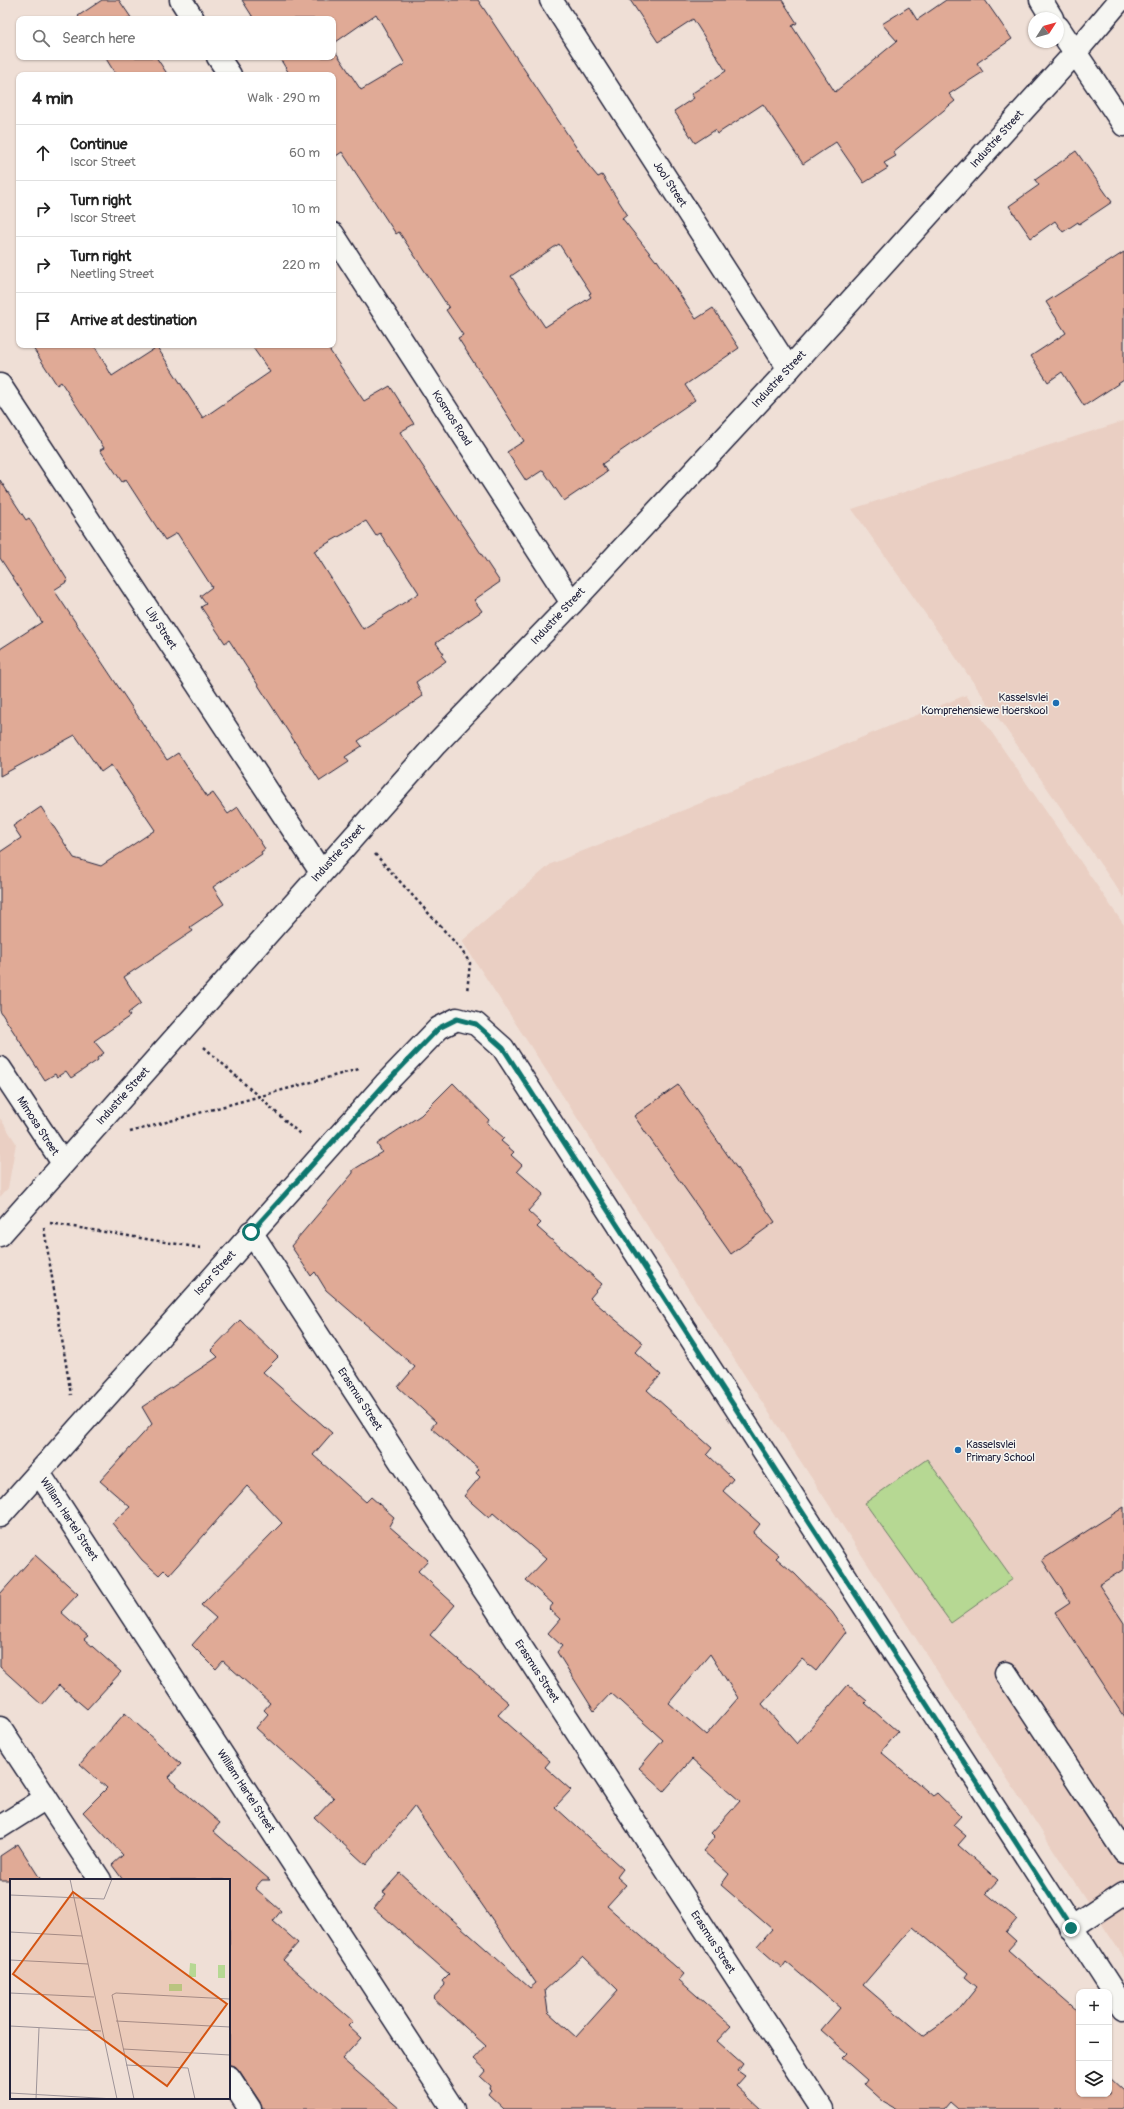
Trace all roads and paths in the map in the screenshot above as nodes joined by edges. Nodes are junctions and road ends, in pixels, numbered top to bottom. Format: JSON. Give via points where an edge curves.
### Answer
{"nodes":[{"id":1,"x":181,"y":0,"type":"edge"},
{"id":2,"x":550,"y":0,"type":"edge"},
{"id":3,"x":1041,"y":0,"type":"edge"},
{"id":4,"x":1120,"y":0,"type":"edge"},
{"id":5,"x":1048,"y":12,"type":"edge"},
{"id":6,"x":191,"y":16,"type":"edge"},
{"id":7,"x":1064,"y":36,"type":"edge"},
{"id":8,"x":1075,"y":53,"type":"junction"},
{"id":9,"x":220,"y":60,"type":"edge"},
{"id":10,"x":228,"y":72,"type":"edge"},
{"id":11,"x":1124,"y":126,"type":"edge"},
{"id":12,"x":336,"y":239,"type":"edge"},
{"id":13,"x":789,"y":369,"type":"junction"},
{"id":14,"x":0,"y":385,"type":"edge"},
{"id":15,"x":572,"y":603,"type":"junction"},
{"id":16,"x":370,"y":848,"type":"dead end"},
{"id":17,"x":321,"y":872,"type":"junction"},
{"id":18,"x":466,"y":1021,"type":"junction"},
{"id":19,"x":200,"y":1042,"type":"dead end"},
{"id":20,"x":0,"y":1068,"type":"edge"},
{"id":21,"x":364,"y":1068,"type":"dead end"},
{"id":22,"x":258,"y":1097,"type":"junction"},
{"id":23,"x":124,"y":1134,"type":"dead end"},
{"id":24,"x":304,"y":1138,"type":"dead end"},
{"id":25,"x":63,"y":1164,"type":"junction"},
{"id":26,"x":251,"y":1232,"type":"junction"},
{"id":27,"x":0,"y":1235,"type":"edge"},
{"id":28,"x":202,"y":1248,"type":"dead end"},
{"id":29,"x":76,"y":1430,"type":"junction"},
{"id":30,"x":39,"y":1473,"type":"junction"},
{"id":31,"x":0,"y":1516,"type":"edge"},
{"id":32,"x":1006,"y":1673,"type":"dead end"},
{"id":33,"x":0,"y":1728,"type":"edge"},
{"id":34,"x":46,"y":1798,"type":"junction"},
{"id":35,"x":0,"y":1827,"type":"edge"},
{"id":36,"x":1124,"y":1852,"type":"edge"},
{"id":37,"x":99,"y":1879,"type":"edge"},
{"id":38,"x":1124,"y":1893,"type":"edge"},
{"id":39,"x":1071,"y":1928,"type":"junction"},
{"id":40,"x":1124,"y":2008,"type":"edge"},
{"id":41,"x":230,"y":2079,"type":"edge"},
{"id":42,"x":250,"y":2109,"type":"edge"},
{"id":43,"x":452,"y":2109,"type":"edge"},
{"id":44,"x":822,"y":2109,"type":"edge"}],
"edges":[{"from":1,"to":6,"type":"street"},
{"from":2,"to":13,"type":"street","name":"Jool Street"},
{"from":3,"to":5,"type":"street"},
{"from":4,"to":8,"type":"street","name":"Industrie Street"},
{"from":7,"to":8,"type":"street"},
{"from":8,"to":11,"type":"street"},
{"from":8,"to":13,"type":"street","name":"Industrie Street"},
{"from":9,"to":10,"type":"street"},
{"from":12,"to":15,"type":"street","name":"Kosmos Road"},
{"from":13,"to":15,"type":"street","name":"Industrie Street"},
{"from":14,"to":17,"type":"street","name":"Lily Street"},
{"from":15,"to":17,"type":"street","name":"Industrie Street","via":[[436,744]]},
{"from":16,"to":18,"type":"path","via":[[460,948],[470,963]]},
{"from":17,"to":25,"type":"street","name":"Industrie Street"},
{"from":18,"to":26,"type":"street","name":"Iscor Street","via":[[439,1028]]},
{"from":18,"to":39,"type":"street","via":[[503,1048]]},
{"from":19,"to":22,"type":"path"},
{"from":20,"to":25,"type":"street","name":"Mimosa Street"},
{"from":21,"to":22,"type":"path"},
{"from":22,"to":23,"type":"path"},
{"from":22,"to":24,"type":"path"},
{"from":25,"to":27,"type":"street","name":"Industrie Street"},
{"from":26,"to":29,"type":"street","name":"Iscor Street"},
{"from":26,"to":44,"type":"street","name":"Erasmus Street"},
{"from":28,"to":29,"type":"path","via":[[43,1222]]},
{"from":29,"to":30,"type":"street","name":"Iscor Street"},
{"from":30,"to":31,"type":"street","name":"Iscor Street"},
{"from":30,"to":43,"type":"street","name":"William Hartel Street"},
{"from":32,"to":36,"type":"street"},
{"from":33,"to":34,"type":"street"},
{"from":34,"to":35,"type":"street"},
{"from":34,"to":37,"type":"street"},
{"from":38,"to":39,"type":"street"},
{"from":39,"to":40,"type":"street"},
{"from":41,"to":42,"type":"street"}]}
